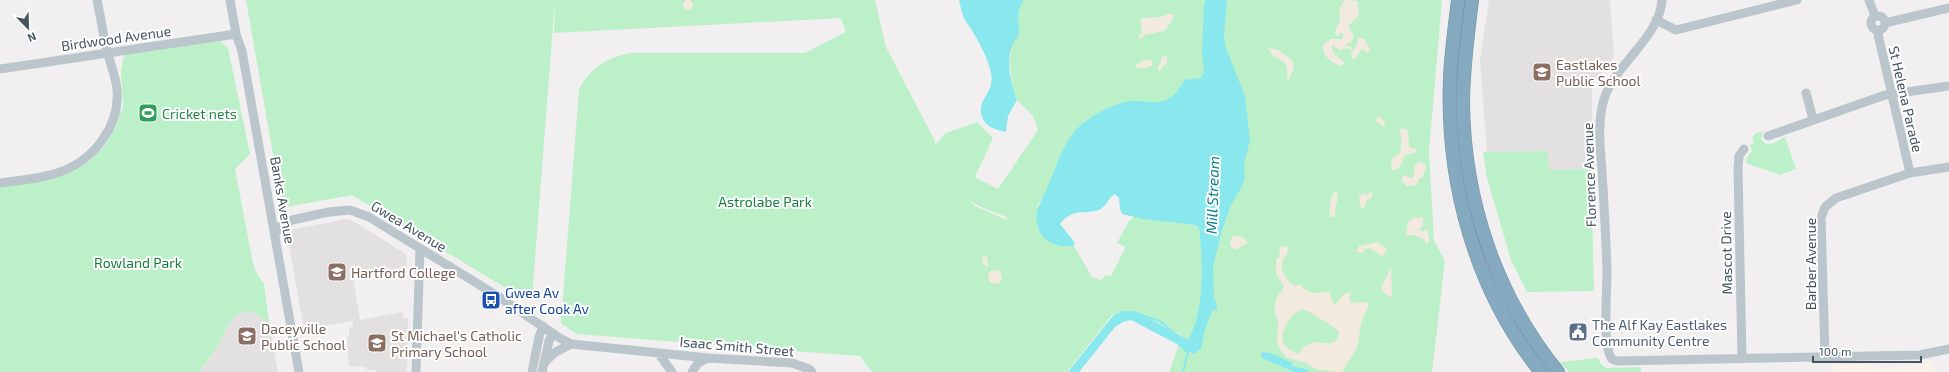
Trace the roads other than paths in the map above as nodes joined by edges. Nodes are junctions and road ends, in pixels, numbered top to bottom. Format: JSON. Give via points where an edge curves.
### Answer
{"nodes":[{"id":1,"x":97,"y":0,"type":"edge"},
{"id":2,"x":230,"y":0,"type":"edge"},
{"id":3,"x":1458,"y":0,"type":"edge"},
{"id":4,"x":1472,"y":0,"type":"edge"},
{"id":5,"x":1662,"y":0,"type":"edge"},
{"id":6,"x":1798,"y":0,"type":"edge"},
{"id":7,"x":1869,"y":0,"type":"edge"},
{"id":8,"x":1949,"y":8,"type":"edge"},
{"id":9,"x":1875,"y":16,"type":"junction"},
{"id":10,"x":1656,"y":20,"type":"junction"},
{"id":11,"x":1885,"y":23,"type":"junction"},
{"id":12,"x":1877,"y":30,"type":"junction"},
{"id":13,"x":236,"y":34,"type":"junction"},
{"id":14,"x":108,"y":53,"type":"junction"},
{"id":15,"x":0,"y":69,"type":"edge"},
{"id":16,"x":1949,"y":86,"type":"edge"},
{"id":17,"x":1806,"y":93,"type":"dead end"},
{"id":18,"x":1891,"y":94,"type":"junction"},
{"id":19,"x":1813,"y":119,"type":"junction"},
{"id":20,"x":1768,"y":136,"type":"dead end"},
{"id":21,"x":1744,"y":149,"type":"dead end"},
{"id":22,"x":1949,"y":167,"type":"edge"},
{"id":23,"x":1910,"y":173,"type":"junction"},
{"id":24,"x":0,"y":183,"type":"edge"},
{"id":25,"x":275,"y":235,"type":"junction"},
{"id":26,"x":420,"y":249,"type":"junction"},
{"id":27,"x":543,"y":326,"type":"junction"},
{"id":28,"x":553,"y":333,"type":"junction"},
{"id":29,"x":571,"y":344,"type":"junction"},
{"id":30,"x":1949,"y":349,"type":"edge"},
{"id":31,"x":658,"y":353,"type":"junction"},
{"id":32,"x":1825,"y":356,"type":"junction"},
{"id":33,"x":708,"y":358,"type":"junction"},
{"id":34,"x":1742,"y":358,"type":"junction"},
{"id":35,"x":543,"y":367,"type":"edge"},
{"id":36,"x":295,"y":372,"type":"edge"},
{"id":37,"x":299,"y":372,"type":"edge"},
{"id":38,"x":416,"y":372,"type":"edge"},
{"id":39,"x":532,"y":372,"type":"edge"},
{"id":40,"x":672,"y":372,"type":"edge"},
{"id":41,"x":692,"y":372,"type":"edge"},
{"id":42,"x":812,"y":372,"type":"edge"},
{"id":43,"x":1541,"y":372,"type":"edge"},
{"id":44,"x":1558,"y":372,"type":"edge"}],
"edges":[{"from":1,"to":14,"type":"street"},
{"from":2,"to":13,"type":"street","name":"Banks Avenue"},
{"from":3,"to":43,"type":"highway","via":[[1450,78],[1456,183],[1465,219],[1488,284],[1524,350]]},
{"from":4,"to":44,"type":"highway","via":[[1463,102],[1465,148],[1472,191],[1485,241],[1498,275],[1528,330]]},
{"from":5,"to":10,"type":"street","name":"Florence Avenue"},
{"from":6,"to":10,"type":"street","via":[[1676,30]]},
{"from":7,"to":9,"type":"street"},
{"from":8,"to":11,"type":"street"},
{"from":9,"to":11,"type":"street","via":[[1882,17]]},
{"from":9,"to":12,"type":"street","via":[[1870,24]]},
{"from":10,"to":34,"type":"street","name":"Florence Avenue","via":[[1612,82],[1605,97],[1602,113],[1601,157],[1608,352],[1612,359],[1618,361]]},
{"from":11,"to":12,"type":"street"},
{"from":12,"to":18,"type":"street","name":"St Helena Parade"},
{"from":13,"to":14,"type":"street","name":"Birdwood Avenue"},
{"from":13,"to":25,"type":"street","name":"Banks Avenue","via":[[242,51]]},
{"from":13,"to":36,"type":"street","name":"Banks Avenue","via":[[236,50]]},
{"from":14,"to":15,"type":"street","name":"Birdwood Avenue"},
{"from":14,"to":24,"type":"street","via":[[116,82],[117,102],[111,126],[98,146],[80,162],[60,172]]},
{"from":16,"to":18,"type":"street"},
{"from":17,"to":19,"type":"street"},
{"from":18,"to":19,"type":"street"},
{"from":18,"to":23,"type":"street","name":"St Helena Parade"},
{"from":19,"to":20,"type":"street"},
{"from":21,"to":34,"type":"street","name":"Mascot Drive","via":[[1739,156],[1738,168]]},
{"from":22,"to":23,"type":"street","name":"Barber Avenue"},
{"from":23,"to":32,"type":"street","name":"Barber Avenue","via":[[1836,198],[1823,212],[1821,218]]},
{"from":25,"to":26,"type":"street","name":"Gwea Avenue","via":[[284,223],[301,217],[340,210],[354,211],[369,217]]},
{"from":25,"to":37,"type":"street","name":"Banks Avenue"},
{"from":26,"to":27,"type":"street","name":"Gwea Avenue"},
{"from":26,"to":38,"type":"street"},
{"from":27,"to":28,"type":"street","name":"Gwea Avenue"},
{"from":27,"to":39,"type":"street"},
{"from":28,"to":29,"type":"street","name":"Gwea Avenue"},
{"from":28,"to":35,"type":"street"},
{"from":29,"to":31,"type":"street","name":"Isaac Smith Street"},
{"from":29,"to":35,"type":"street","via":[[554,353]]},
{"from":30,"to":32,"type":"street","via":[[1920,354]]},
{"from":31,"to":33,"type":"street","name":"Isaac Smith Street"},
{"from":31,"to":40,"type":"street"},
{"from":32,"to":34,"type":"street"},
{"from":33,"to":41,"type":"street","via":[[698,363]]},
{"from":33,"to":42,"type":"street","name":"Isaac Smith Street","via":[[792,363]]}]}
